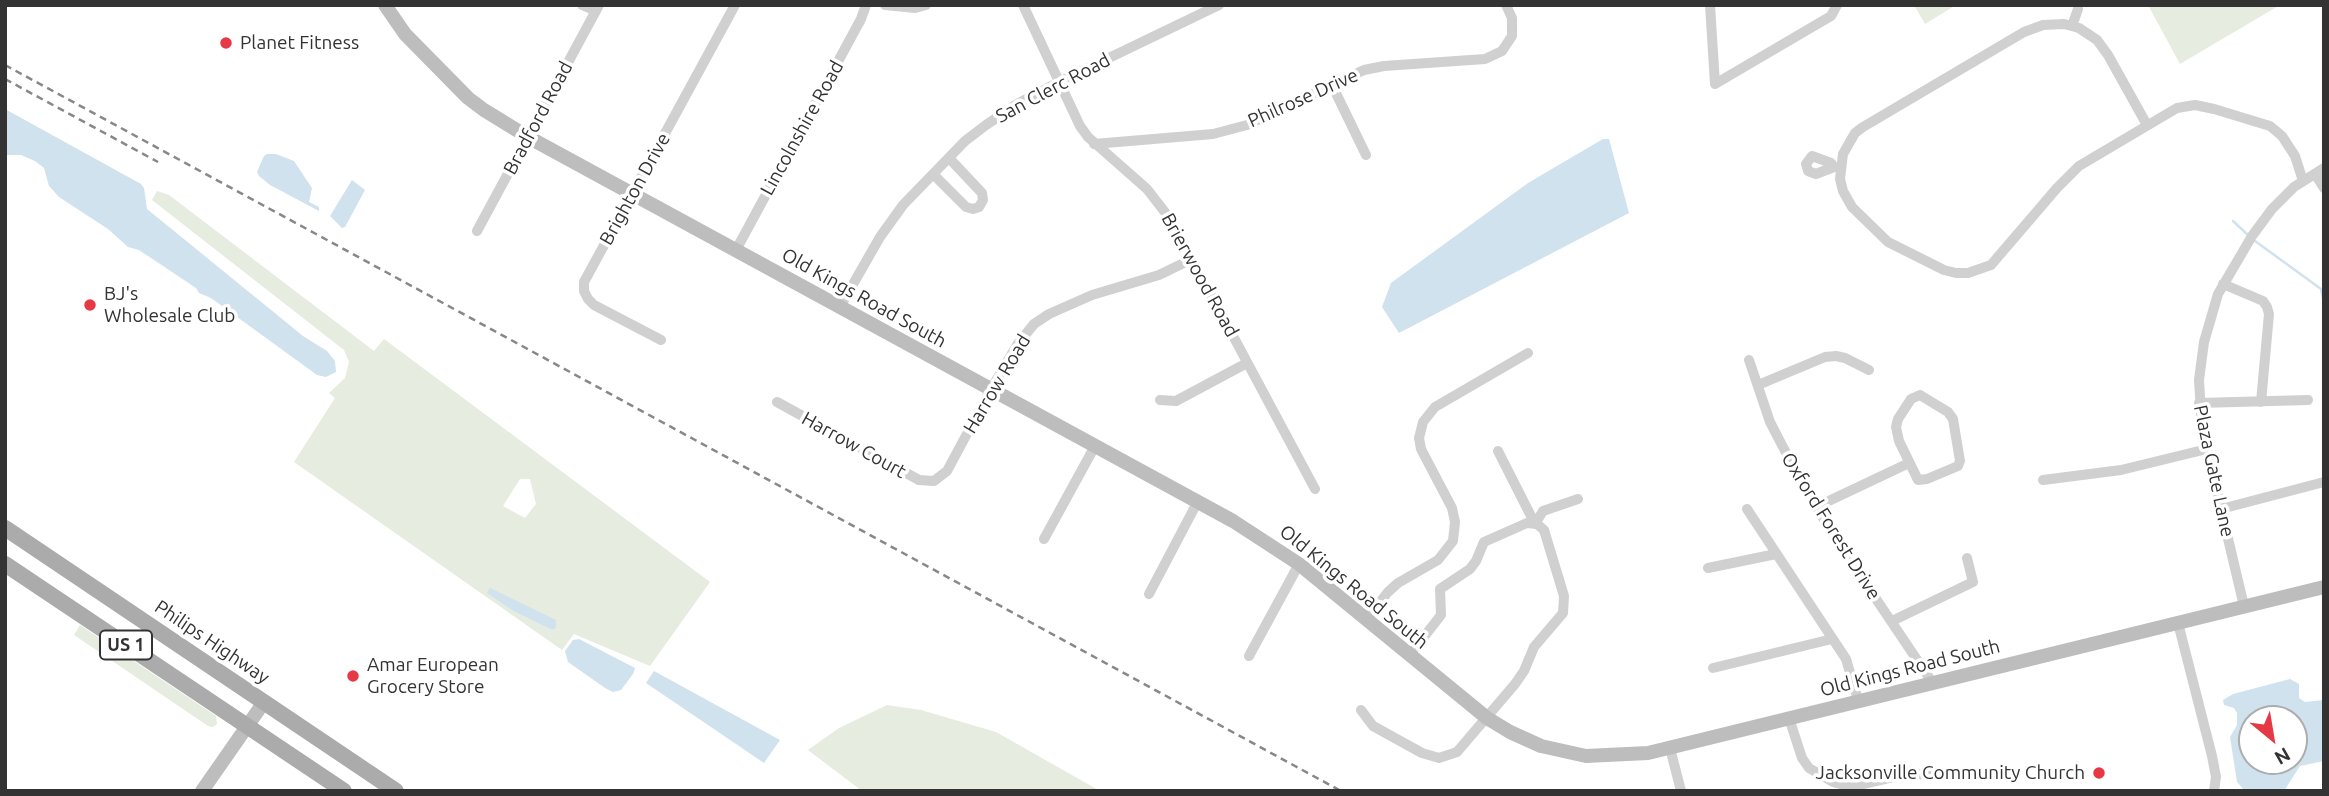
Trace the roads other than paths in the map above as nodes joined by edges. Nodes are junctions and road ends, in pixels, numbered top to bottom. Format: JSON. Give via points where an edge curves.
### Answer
{"nodes":[{"id":1,"x":385,"y":5,"type":"edge"},
{"id":2,"x":583,"y":5,"type":"edge"},
{"id":3,"x":735,"y":5,"type":"edge"},
{"id":4,"x":866,"y":5,"type":"edge"},
{"id":5,"x":885,"y":5,"type":"edge"},
{"id":6,"x":926,"y":5,"type":"edge"},
{"id":7,"x":1023,"y":5,"type":"edge"},
{"id":8,"x":1219,"y":5,"type":"edge"},
{"id":9,"x":1506,"y":5,"type":"edge"},
{"id":10,"x":1710,"y":5,"type":"edge"},
{"id":11,"x":1837,"y":7,"type":"edge"},
{"id":12,"x":597,"y":8,"type":"edge"},
{"id":13,"x":2078,"y":9,"type":"dead end"},
{"id":14,"x":2072,"y":26,"type":"junction"},
{"id":15,"x":1059,"y":82,"type":"junction"},
{"id":16,"x":1332,"y":85,"type":"junction"},
{"id":17,"x":2147,"y":125,"type":"junction"},
{"id":18,"x":528,"y":137,"type":"junction"},
{"id":19,"x":1094,"y":144,"type":"junction"},
{"id":20,"x":1366,"y":155,"type":"dead end"},
{"id":21,"x":949,"y":158,"type":"junction"},
{"id":22,"x":2320,"y":171,"type":"edge"},
{"id":23,"x":933,"y":174,"type":"junction"},
{"id":24,"x":2303,"y":181,"type":"junction"},
{"id":25,"x":2324,"y":188,"type":"edge"},
{"id":26,"x":632,"y":194,"type":"junction"},
{"id":27,"x":477,"y":231,"type":"dead end"},
{"id":28,"x":736,"y":250,"type":"junction"},
{"id":29,"x":1192,"y":258,"type":"junction"},
{"id":30,"x":2223,"y":284,"type":"junction"},
{"id":31,"x":840,"y":307,"type":"junction"},
{"id":32,"x":661,"y":340,"type":"dead end"},
{"id":33,"x":1528,"y":353,"type":"dead end"},
{"id":34,"x":1749,"y":360,"type":"dead end"},
{"id":35,"x":1247,"y":363,"type":"junction"},
{"id":36,"x":1869,"y":370,"type":"dead end"},
{"id":37,"x":1758,"y":385,"type":"junction"},
{"id":38,"x":991,"y":389,"type":"junction"},
{"id":39,"x":1160,"y":400,"type":"dead end"},
{"id":40,"x":2308,"y":400,"type":"dead end"},
{"id":41,"x":777,"y":402,"type":"dead end"},
{"id":42,"x":2261,"y":402,"type":"junction"},
{"id":43,"x":2199,"y":403,"type":"junction"},
{"id":44,"x":1095,"y":446,"type":"junction"},
{"id":45,"x":2207,"y":449,"type":"junction"},
{"id":46,"x":1498,"y":451,"type":"dead end"},
{"id":47,"x":1909,"y":463,"type":"junction"},
{"id":48,"x":2043,"y":480,"type":"dead end"},
{"id":49,"x":933,"y":481,"type":"joint"},
{"id":50,"x":2324,"y":482,"type":"edge"},
{"id":51,"x":1315,"y":489,"type":"dead end"},
{"id":52,"x":1578,"y":499,"type":"dead end"},
{"id":53,"x":1198,"y":501,"type":"junction"},
{"id":54,"x":1816,"y":507,"type":"junction"},
{"id":55,"x":1747,"y":509,"type":"dead end"},
{"id":56,"x":2221,"y":509,"type":"junction"},
{"id":57,"x":1535,"y":524,"type":"junction"},
{"id":58,"x":5,"y":528,"type":"edge"},
{"id":59,"x":1044,"y":539,"type":"dead end"},
{"id":60,"x":1776,"y":554,"type":"junction"},
{"id":61,"x":1967,"y":558,"type":"dead end"},
{"id":62,"x":57,"y":563,"type":"junction"},
{"id":63,"x":5,"y":564,"type":"edge"},
{"id":64,"x":1299,"y":564,"type":"junction"},
{"id":65,"x":1708,"y":568,"type":"dead end"},
{"id":66,"x":39,"y":586,"type":"junction"},
{"id":67,"x":2324,"y":587,"type":"edge"},
{"id":68,"x":1149,"y":594,"type":"dead end"},
{"id":69,"x":2244,"y":606,"type":"junction"},
{"id":70,"x":1366,"y":620,"type":"junction"},
{"id":71,"x":1892,"y":621,"type":"junction"},
{"id":72,"x":2178,"y":623,"type":"junction"},
{"id":73,"x":1832,"y":639,"type":"junction"},
{"id":74,"x":1248,"y":656,"type":"dead end"},
{"id":75,"x":1409,"y":656,"type":"junction"},
{"id":76,"x":1713,"y":668,"type":"dead end"},
{"id":77,"x":1932,"y":682,"type":"junction"},
{"id":78,"x":1858,"y":701,"type":"junction"},
{"id":79,"x":264,"y":702,"type":"junction"},
{"id":80,"x":1362,"y":710,"type":"dead end"},
{"id":81,"x":1487,"y":718,"type":"junction"},
{"id":82,"x":1789,"y":718,"type":"junction"},
{"id":83,"x":247,"y":726,"type":"junction"},
{"id":84,"x":1670,"y":748,"type":"junction"},
{"id":85,"x":1936,"y":776,"type":"dead end"},
{"id":86,"x":202,"y":791,"type":"edge"},
{"id":87,"x":344,"y":791,"type":"edge"},
{"id":88,"x":396,"y":791,"type":"edge"},
{"id":89,"x":1681,"y":791,"type":"edge"},
{"id":90,"x":2214,"y":791,"type":"edge"}],
"edges":[{"from":1,"to":18,"type":"street","name":"Old Kings Road South","via":[[405,34],[468,98]]},
{"from":2,"to":12,"type":"street"},
{"from":3,"to":26,"type":"street","name":"Brighton Drive"},
{"from":4,"to":28,"type":"street","name":"Lincolnshire Road"},
{"from":5,"to":6,"type":"street"},
{"from":7,"to":15,"type":"street","name":"Brierwood Road"},
{"from":8,"to":15,"type":"street","name":"San Clerc Road"},
{"from":9,"to":16,"type":"street","name":"Philrose Drive","via":[[1513,27],[1507,44],[1485,59],[1384,65]]},
{"from":10,"to":11,"type":"street","via":[[1715,84],[1831,16]]},
{"from":12,"to":18,"type":"street","name":"Bradford Road"},
{"from":13,"to":14,"type":"street"},
{"from":14,"to":17,"type":"street","via":[[2101,45]]},
{"from":14,"to":17,"type":"street","via":[[2055,23],[2032,28],[1855,133],[1837,168],[1848,202],[1888,242],[1944,270],[1968,273],[1991,265],[2079,166]]},
{"from":15,"to":19,"type":"street","name":"Brierwood Road"},
{"from":15,"to":21,"type":"street","name":"San Clerc Road","via":[[986,125]]},
{"from":16,"to":19,"type":"street","name":"Philrose Drive","via":[[1247,125],[1213,134]]},
{"from":16,"to":20,"type":"street"},
{"from":17,"to":24,"type":"street","via":[[2172,110],[2195,105],[2270,126],[2295,156]]},
{"from":18,"to":26,"type":"street","name":"Old Kings Road South"},
{"from":18,"to":27,"type":"street","name":"Bradford Road"},
{"from":19,"to":29,"type":"street","name":"Brierwood Road","via":[[1162,206]]},
{"from":21,"to":23,"type":"street","name":"San Clerc Road"},
{"from":21,"to":23,"type":"street","via":[[982,193],[984,200],[979,206],[966,207]]},
{"from":22,"to":24,"type":"street","name":"Plaza Gate Lane"},
{"from":22,"to":25,"type":"street"},
{"from":23,"to":31,"type":"street","name":"San Clerc Road","via":[[880,237]]},
{"from":24,"to":30,"type":"street","name":"Plaza Gate Lane","via":[[2272,209]]},
{"from":26,"to":28,"type":"street","name":"Old Kings Road South"},
{"from":26,"to":32,"type":"street","name":"Brighton Drive","via":[[584,282],[584,291],[594,304]]},
{"from":28,"to":31,"type":"street","name":"Old Kings Road South"},
{"from":29,"to":35,"type":"street","name":"Brierwood Road"},
{"from":29,"to":38,"type":"street","name":"Harrow Road","via":[[1159,275],[1092,295],[1049,314],[1017,345]]},
{"from":30,"to":42,"type":"street","via":[[2267,307]]},
{"from":30,"to":43,"type":"street","name":"Plaza Gate Lane","via":[[2204,342]]},
{"from":31,"to":38,"type":"street","name":"Old Kings Road South"},
{"from":33,"to":70,"type":"street","via":[[1428,413],[1420,429],[1421,449],[1452,508],[1453,541],[1438,559],[1388,592]]},
{"from":34,"to":37,"type":"street","name":"Oxford Forest Drive"},
{"from":35,"to":39,"type":"street","via":[[1176,401]]},
{"from":35,"to":51,"type":"street","name":"Brierwood Road"},
{"from":36,"to":37,"type":"street","via":[[1845,358],[1825,357]]},
{"from":37,"to":54,"type":"street","name":"Oxford Forest Drive","via":[[1770,422]]},
{"from":38,"to":44,"type":"street","name":"Old Kings Road South"},
{"from":38,"to":49,"type":"street","name":"Harrow Road","via":[[947,471]]},
{"from":40,"to":42,"type":"street"},
{"from":41,"to":49,"type":"street","name":"Harrow Court","via":[[919,480]]},
{"from":42,"to":43,"type":"street"},
{"from":43,"to":45,"type":"street","name":"Plaza Gate Lane"},
{"from":44,"to":53,"type":"street","name":"Old Kings Road South"},
{"from":44,"to":59,"type":"street"},
{"from":45,"to":48,"type":"street","via":[[2121,470]]},
{"from":45,"to":56,"type":"street","name":"Plaza Gate Lane"},
{"from":46,"to":57,"type":"street"},
{"from":47,"to":47,"type":"street","via":[[1918,480],[1958,466],[1960,461],[1953,419],[1920,395],[1911,399],[1898,419],[1896,433]]},
{"from":47,"to":54,"type":"street"},
{"from":50,"to":56,"type":"street"},
{"from":52,"to":57,"type":"street","via":[[1543,511]]},
{"from":53,"to":64,"type":"street","name":"Old Kings Road South"},
{"from":53,"to":68,"type":"street"},
{"from":54,"to":71,"type":"street","name":"Oxford Forest Drive"},
{"from":55,"to":60,"type":"street"},
{"from":56,"to":69,"type":"street","name":"Plaza Gate Lane"},
{"from":57,"to":75,"type":"street","via":[[1527,523],[1484,542],[1470,569],[1443,585],[1441,615]]},
{"from":57,"to":81,"type":"street","via":[[1544,530],[1565,603],[1563,613],[1534,647],[1520,678]]},
{"from":58,"to":62,"type":"main road","name":"Philips Highway","number":"US 1"},
{"from":60,"to":65,"type":"street"},
{"from":60,"to":73,"type":"street"},
{"from":61,"to":71,"type":"street","via":[[1973,582]]},
{"from":62,"to":66,"type":"main road"},
{"from":62,"to":79,"type":"main road","name":"Philips Highway","number":"US 1"},
{"from":63,"to":66,"type":"main road","number":"US 1"},
{"from":64,"to":70,"type":"street","name":"Old Kings Road South"},
{"from":64,"to":74,"type":"street"},
{"from":66,"to":83,"type":"main road","number":"US 1"},
{"from":67,"to":69,"type":"street","name":"Old Kings Road South"},
{"from":69,"to":72,"type":"street","name":"Old Kings Road South"},
{"from":70,"to":75,"type":"street","name":"Old Kings Road South"},
{"from":71,"to":77,"type":"street","name":"Oxford Forest Drive"},
{"from":72,"to":77,"type":"street","name":"Old Kings Road South"},
{"from":72,"to":90,"type":"street","via":[[2212,756]]},
{"from":73,"to":76,"type":"street"},
{"from":73,"to":78,"type":"street","via":[[1846,659]]},
{"from":75,"to":81,"type":"street","name":"Old Kings Road South"},
{"from":77,"to":78,"type":"street","name":"Old Kings Road South"},
{"from":78,"to":82,"type":"street","name":"Old Kings Road South"},
{"from":79,"to":83,"type":"street"},
{"from":79,"to":88,"type":"main road","name":"Philips Highway","number":"US 1"},
{"from":80,"to":81,"type":"street","via":[[1373,726],[1439,758],[1457,752]]},
{"from":81,"to":84,"type":"street","name":"Old Kings Road South","via":[[1533,743],[1586,756]]},
{"from":82,"to":84,"type":"street","name":"Old Kings Road South"},
{"from":82,"to":85,"type":"street","via":[[1802,758],[1809,768],[1833,782],[1847,786],[1910,773]]},
{"from":83,"to":86,"type":"street"},
{"from":83,"to":87,"type":"main road","number":"US 1"},
{"from":84,"to":89,"type":"street"}]}
